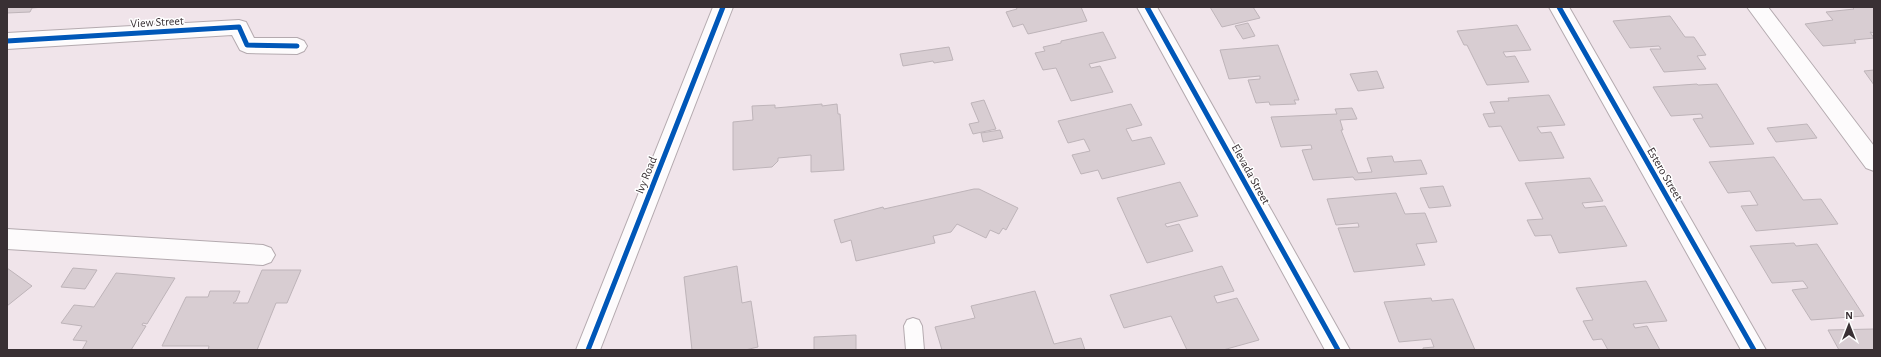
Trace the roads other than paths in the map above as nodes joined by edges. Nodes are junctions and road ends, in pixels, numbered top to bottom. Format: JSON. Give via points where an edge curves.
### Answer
{"nodes":[{"id":1,"x":724,"y":7,"type":"edge"},
{"id":2,"x":1147,"y":7,"type":"edge"},
{"id":3,"x":1559,"y":7,"type":"edge"},
{"id":4,"x":1757,"y":7,"type":"edge"},
{"id":5,"x":7,"y":41,"type":"edge"},
{"id":6,"x":297,"y":46,"type":"dead end"},
{"id":7,"x":1874,"y":162,"type":"edge"},
{"id":8,"x":7,"y":239,"type":"edge"},
{"id":9,"x":263,"y":255,"type":"dead end"},
{"id":10,"x":913,"y":326,"type":"dead end"},
{"id":11,"x":588,"y":350,"type":"edge"},
{"id":12,"x":915,"y":350,"type":"edge"},
{"id":13,"x":1338,"y":350,"type":"edge"},
{"id":14,"x":1754,"y":350,"type":"edge"}],
"edges":[{"from":1,"to":11,"type":"street","name":"Ivy Road"},
{"from":2,"to":13,"type":"street","name":"Elevada Street"},
{"from":3,"to":14,"type":"street","name":"Estero Street"},
{"from":4,"to":7,"type":"street"},
{"from":5,"to":6,"type":"street","name":"View Street","via":[[239,27],[247,45]]},
{"from":8,"to":9,"type":"street"},
{"from":10,"to":12,"type":"lane"}]}
